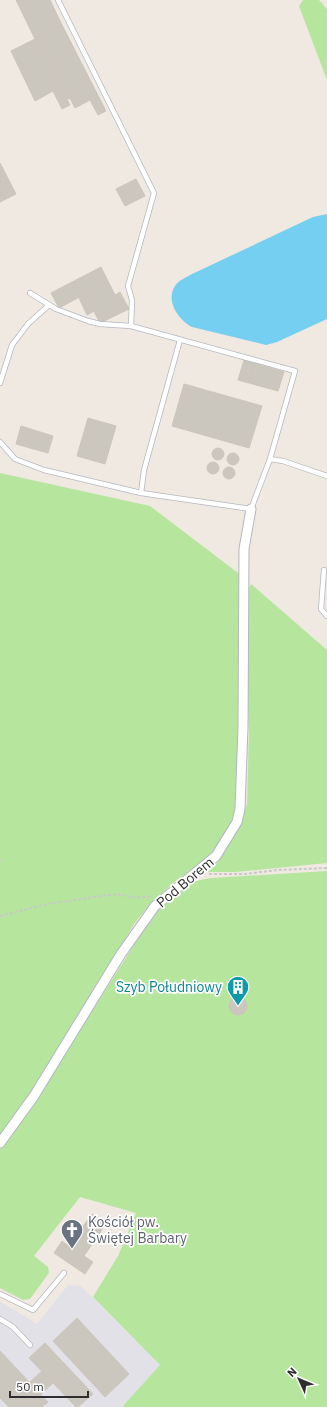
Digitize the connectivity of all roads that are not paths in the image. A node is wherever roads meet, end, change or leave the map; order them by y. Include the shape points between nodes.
1 (58, 0) edge
2 (30, 293) dead end
3 (49, 305) junction
4 (131, 326) junction
5 (180, 340) junction
6 (0, 383) edge
7 (0, 442) edge
8 (270, 459) junction
9 (327, 476) edge
10 (141, 493) junction
11 (251, 509) junction
12 (324, 570) dead end
13 (327, 616) edge
14 (0, 1143) edge
15 (64, 1272) dead end
16 (0, 1294) edge
17 (0, 1319) edge
18 (30, 1345) dead end

1 - 4 lane via 154,193 128,286 132,300
2 - 3 lane
3 - 4 lane via 88,321
3 - 6 lane via 28,324 12,345
4 - 5 lane
5 - 8 lane via 295,371
5 - 10 lane via 144,470
7 - 10 lane via 15,459 44,470
8 - 9 lane
8 - 11 lane
10 - 11 lane
11 - 14 street, Pod Borem via 244,549 243,727 240,809 237,822 216,856 155,906 121,954 34,1096
12 - 13 lane via 321,609
15 - 16 lane via 33,1310
17 - 18 lane via 13,1327

